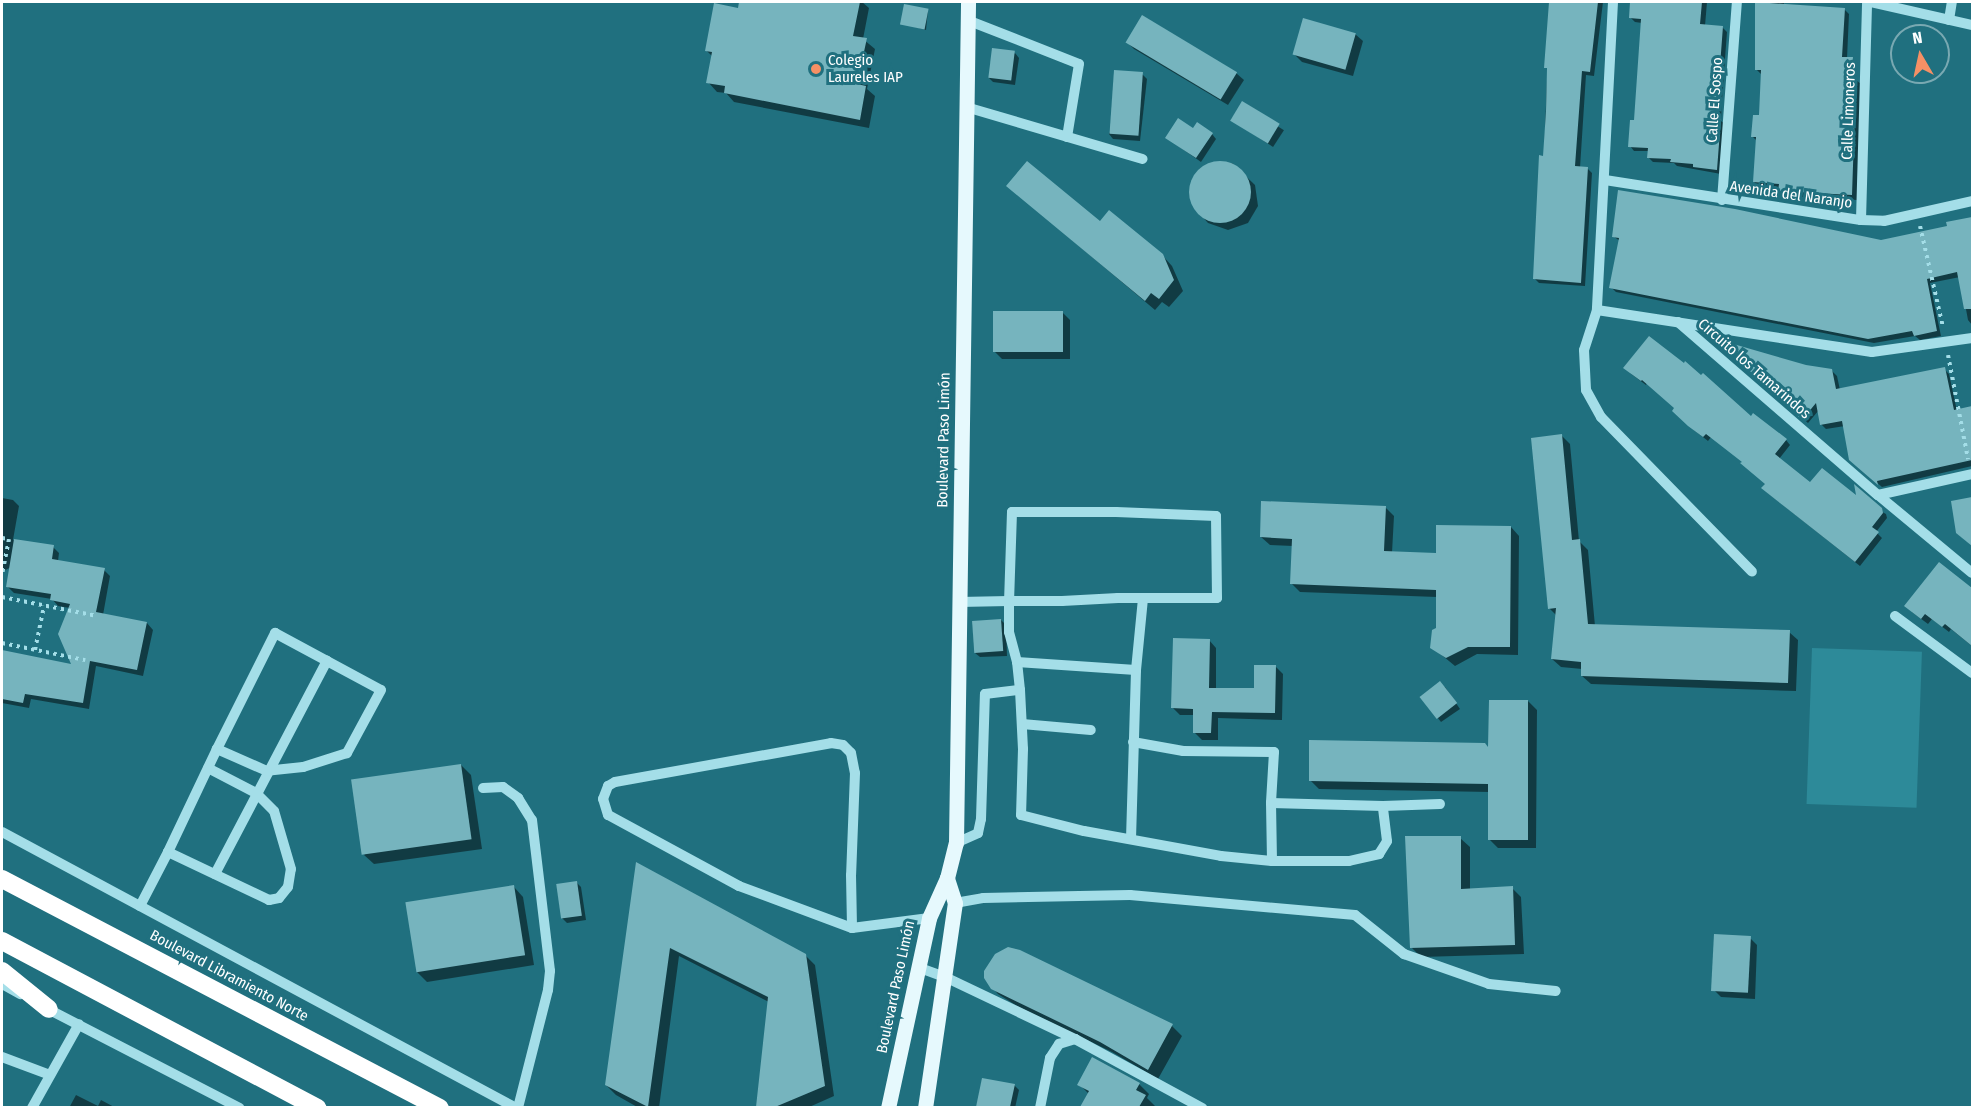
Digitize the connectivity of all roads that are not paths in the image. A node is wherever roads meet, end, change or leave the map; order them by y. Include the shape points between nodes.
1 (968, 2) edge
2 (1613, 2) edge
3 (1737, 2) edge
4 (1869, 2) edge
5 (1952, 2) edge
6 (968, 20) junction
7 (1949, 20) junction
8 (1972, 25) edge
9 (966, 107) junction
10 (1067, 137) junction
11 (1143, 159) dead end
12 (1605, 180) junction
13 (1722, 200) junction
14 (1972, 201) edge
15 (1860, 220) junction
16 (1597, 310) junction
17 (1678, 322) junction
18 (1972, 338) edge
19 (1972, 474) edge
20 (1878, 495) junction
21 (1752, 572) dead end
22 (1972, 573) edge
23 (1143, 598) junction
24 (1009, 601) junction
25 (959, 602) junction
26 (1895, 616) dead end
27 (327, 661) junction
28 (1017, 662) junction
29 (1136, 670) junction
30 (1972, 673) edge
31 (1020, 690) junction
32 (1022, 724) junction
33 (1091, 730) dead end
34 (1133, 742) junction
35 (217, 749) junction
36 (208, 768) junction
37 (267, 771) junction
38 (483, 788) dead end
39 (256, 793) junction
40 (1271, 803) junction
41 (1440, 804) dead end
42 (1383, 806) junction
43 (2, 832) edge
44 (1131, 838) junction
45 (956, 843) junction
46 (168, 852) junction
47 (1272, 861) junction
48 (215, 874) junction
49 (947, 878) junction
50 (2, 879) edge
51 (954, 903) junction
52 (140, 906) junction
53 (929, 918) junction
54 (852, 928) junction
55 (2, 941) edge
56 (920, 968) junction
57 (2, 971) edge
58 (945, 977) junction
59 (2, 984) edge
60 (1556, 991) dead end
61 (49, 1009) junction
62 (79, 1024) junction
63 (1075, 1039) junction
64 (2, 1058) edge
65 (51, 1075) junction
66 (32, 1107) edge
67 (240, 1107) edge
68 (317, 1107) edge
69 (440, 1107) edge
70 (517, 1107) edge
71 (888, 1107) edge
72 (925, 1107) edge
73 (1041, 1107) edge
74 (1202, 1107) edge

1 - 6 main road, Boulevard Paso Limón
2 - 12 street
3 - 13 street, Calle El Sospo
4 - 7 street
4 - 15 street, Calle Limoneros
5 - 7 street
6 - 9 main road, Boulevard Paso Limón
6 - 10 street via 1079,64
7 - 8 street
9 - 10 street
9 - 25 main road, Boulevard Paso Limón
10 - 11 street
12 - 13 street, Avenida del Naranjo
12 - 16 street
13 - 15 street, Avenida del Naranjo
14 - 15 street, Avenida del Naranjo via 1884,220
16 - 17 street, Circuito los Tamarindos
16 - 21 street via 1584,350 1586,390 1601,417
17 - 18 street via 1872,352
17 - 20 street, Circuito los Tamarindos
19 - 20 street
20 - 22 street, Circuito los Tamarindos
23 - 24 street
23 - 24 street via 1217,598 1216,516 1012,512
23 - 29 street
24 - 25 street
24 - 28 street via 1010,632
25 - 45 main road, Boulevard Paso Limón
26 - 30 street
27 - 35 street via 274,633
27 - 37 street
27 - 37 street via 381,690 347,753 303,767
28 - 29 street
28 - 31 street
29 - 34 street
31 - 32 street
31 - 45 street via 985,694 981,819 978,833
32 - 33 street
32 - 44 street via 1021,815
34 - 40 street via 1183,751 1274,752
34 - 44 street
35 - 36 street
35 - 37 street
36 - 39 street
36 - 46 street
37 - 39 street
38 - 70 street via 503,787 519,798 532,820 550,971
39 - 48 street
39 - 48 street via 274,811 282,833 291,869 288,887 279,898 269,900
40 - 42 street
40 - 47 street
41 - 42 street
42 - 47 street via 1387,840 1379,854 1349,861
43 - 52 street
44 - 47 street via 1221,856
45 - 49 main road, Boulevard Paso Limón
46 - 48 street
46 - 52 street
49 - 51 main road
49 - 53 main road, Boulevard Paso Limón
50 - 69 highway, Boulevard Libramiento Norte
51 - 58 main road
51 - 60 street via 983,898 1130,895 1355,915 1404,954 1489,984
52 - 70 street
53 - 54 street
53 - 56 main road, Boulevard Paso Limón
54 - 54 street via 739,886 609,815 603,798 608,786 820,745 843,745 851,753 855,773
55 - 68 highway
56 - 58 street
56 - 71 main road, Boulevard Paso Limón
57 - 61 highway
58 - 63 street
58 - 72 main road
59 - 61 street
61 - 62 street
62 - 65 street
62 - 67 street
63 - 73 street via 1059,1044 1050,1058
63 - 74 street
64 - 65 street
65 - 66 street

